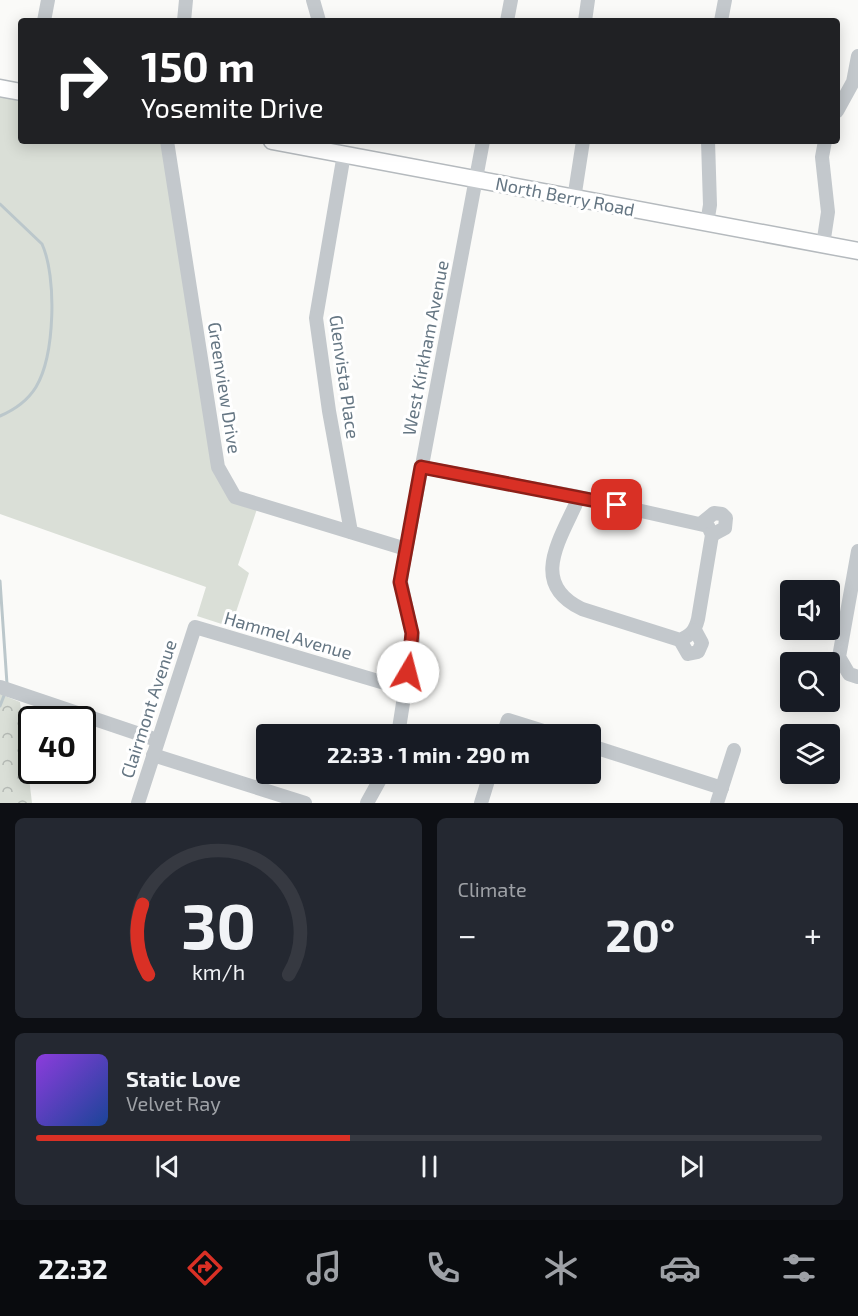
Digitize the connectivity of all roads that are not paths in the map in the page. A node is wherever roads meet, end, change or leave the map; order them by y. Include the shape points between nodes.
1 (48, 0) edge
2 (186, 0) edge
3 (314, 0) edge
4 (511, 0) edge
5 (588, 0) edge
6 (725, 0) edge
7 (45, 18) edge
8 (184, 18) edge
9 (318, 18) edge
10 (508, 18) edge
11 (585, 18) edge
12 (722, 18) edge
13 (858, 56) edge
14 (0, 88) edge
15 (18, 91) edge
16 (840, 106) edge
17 (167, 144) edge
18 (289, 144) edge
19 (482, 144) edge
20 (583, 144) edge
21 (708, 144) edge
22 (824, 144) edge
23 (344, 154) junction
24 (476, 180) junction
25 (574, 199) junction
26 (707, 223) junction
27 (823, 245) junction
28 (858, 251) edge
29 (421, 467) junction
30 (579, 497) junction
31 (351, 532) junction
32 (406, 549) junction
33 (858, 551) edge
34 (195, 627) joint
35 (858, 677) edge
36 (4, 689) edge
37 (405, 689) junction
38 (400, 724) edge
39 (507, 724) edge
40 (521, 724) edge
41 (158, 740) junction
42 (601, 749) edge
43 (734, 750) dead end
44 (153, 755) junction
45 (377, 784) edge
46 (487, 784) edge
47 (722, 788) junction
48 (138, 803) edge
49 (305, 803) edge
50 (367, 803) edge
51 (481, 803) edge
52 (717, 803) edge

1 - 7 street
2 - 8 street
3 - 9 street
4 - 10 street
5 - 11 street
6 - 12 street
13 - 16 street via 853,82
14 - 15 main road
17 - 31 street, Greenview Drive via 218,467 235,497
18 - 23 main road, North Berry Road
19 - 24 street, West Kirkham Avenue
20 - 25 street
21 - 26 street
22 - 27 street via 822,157 828,212
23 - 24 main road, North Berry Road
23 - 31 street, Glenvista Place via 316,318
24 - 25 main road, North Berry Road
24 - 29 street, West Kirkham Avenue
25 - 26 main road, North Berry Road
26 - 27 main road, North Berry Road
27 - 28 main road, North Berry Road
29 - 30 street
29 - 32 street, West Kirkham Avenue
30 - 30 street via 708,528 695,630 680,640 582,609 560,593 553,582 552,558
31 - 32 street, Greenview Drive
32 - 37 street, West Kirkham Avenue via 400,582 413,639
33 - 35 street via 839,657 849,674
34 - 37 street, Hammel Avenue
34 - 41 street, Clairmont Avenue
36 - 41 street
37 - 38 street, West Kirkham Avenue
39 - 40 street via 508,720
41 - 44 street, Clairmont Avenue
42 - 47 street
43 - 47 street
44 - 48 street, Clairmont Avenue
44 - 49 street
45 - 50 street
46 - 51 street
47 - 52 street

